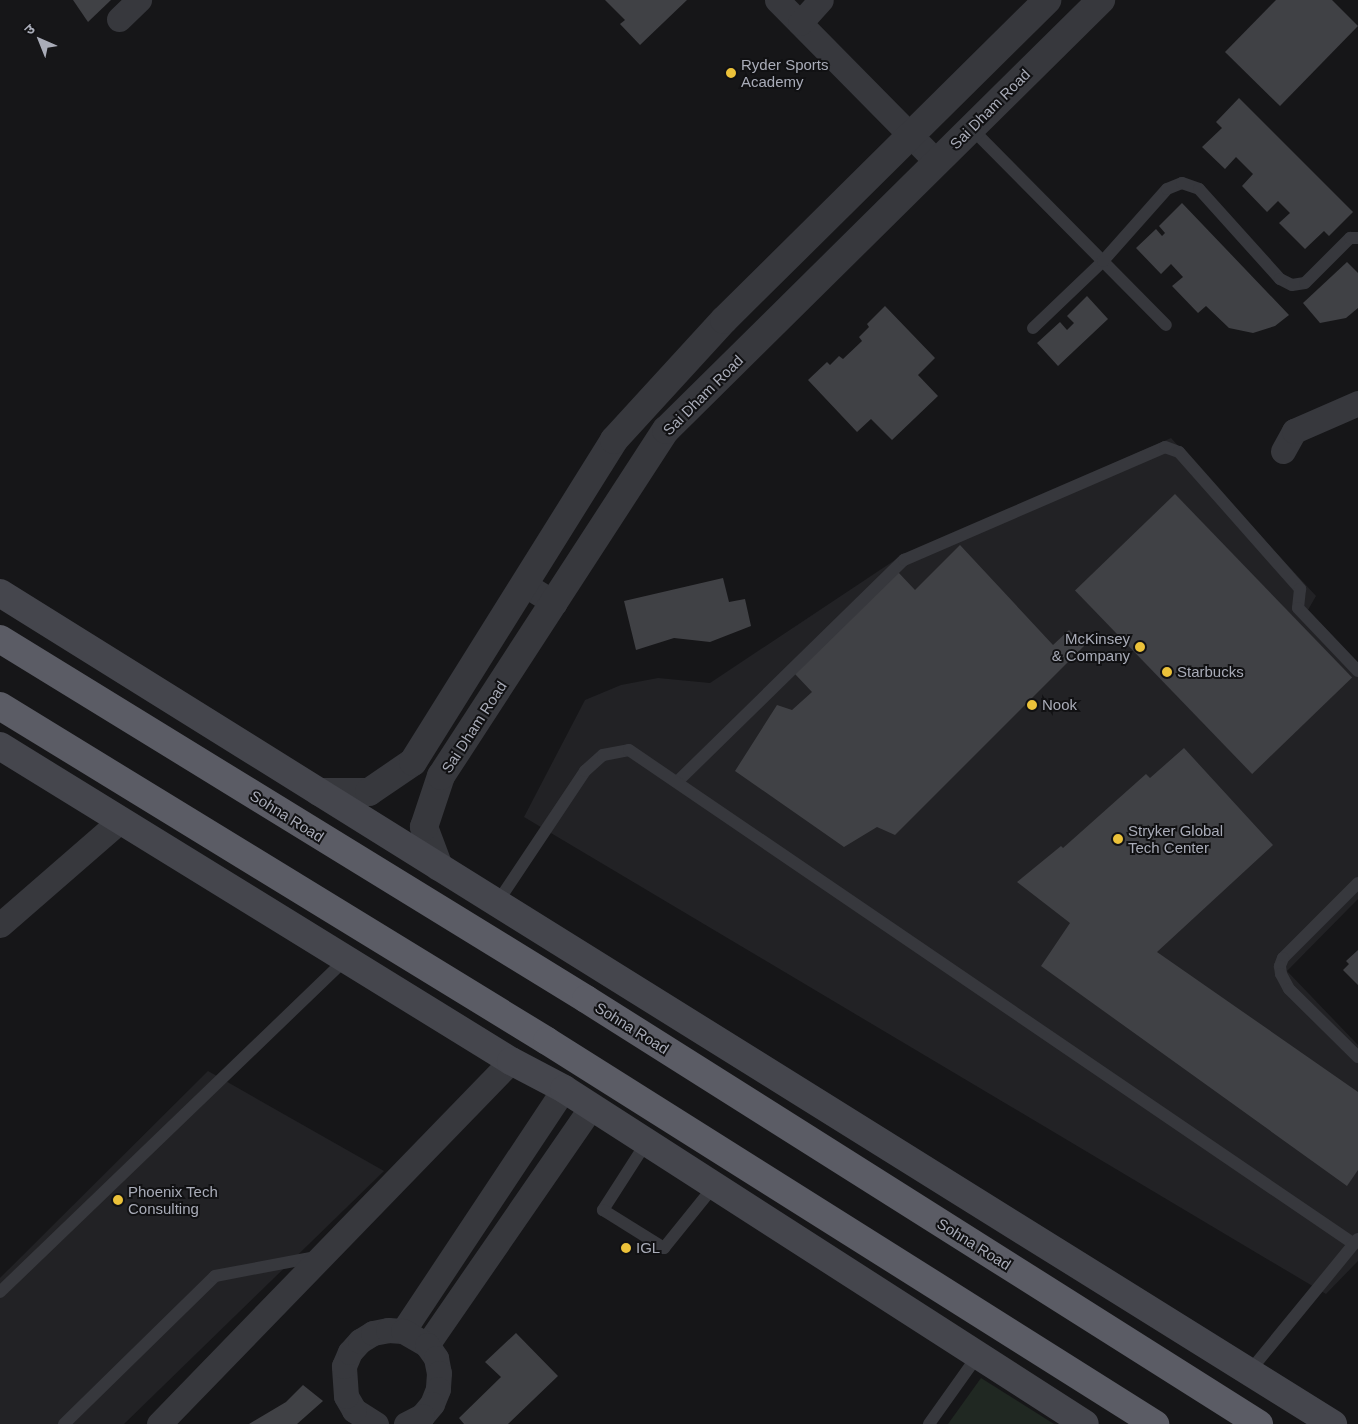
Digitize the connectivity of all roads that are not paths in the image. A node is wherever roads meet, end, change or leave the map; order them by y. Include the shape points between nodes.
1 (139, 0) edge
2 (777, 0) edge
3 (821, 0) edge
4 (1047, 0) edge
5 (1101, 0) edge
6 (119, 19) dead end
7 (800, 23) junction
8 (971, 128) junction
9 (911, 135) junction
10 (937, 162) junction
11 (1358, 238) edge
12 (1103, 261) junction
13 (1166, 326) dead end
14 (1033, 328) dead end
15 (1358, 403) edge
16 (1283, 451) dead end
17 (524, 584) junction
18 (0, 593) edge
19 (555, 603) junction
20 (0, 639) edge
21 (1358, 671) edge
22 (0, 706) edge
23 (0, 746) edge
24 (677, 782) junction
25 (319, 792) junction
26 (121, 820) junction
27 (439, 867) junction
28 (1358, 883) edge
29 (497, 903) junction
30 (0, 925) edge
31 (346, 959) junction
32 (1358, 1057) edge
33 (511, 1061) junction
34 (564, 1089) junction
35 (592, 1107) junction
36 (646, 1143) junction
37 (714, 1186) junction
38 (1356, 1241) edge
39 (321, 1256) junction
40 (0, 1292) edge
41 (403, 1331) junction
42 (427, 1345) junction
43 (978, 1355) junction
44 (1249, 1372) junction
45 (368, 1423) edge
46 (64, 1424) edge
47 (159, 1424) edge
48 (407, 1424) edge
49 (929, 1424) edge
50 (1085, 1424) edge
51 (1155, 1424) edge
52 (1259, 1424) edge
53 (1333, 1424) edge

1 - 6 street
2 - 7 street
3 - 7 street
4 - 9 street
5 - 8 street, Sai Dham Road
7 - 9 street
8 - 10 street, Sai Dham Road
8 - 12 lane
9 - 10 street
9 - 17 street via 724,320 614,440
10 - 19 street, Sai Dham Road via 666,430
11 - 12 lane via 1350,238 1305,283 1292,284 1280,279 1199,189 1182,183 1167,190
12 - 13 lane
12 - 14 lane
15 - 16 street via 1294,431
17 - 19 street
17 - 25 street via 413,762 369,792
18 - 25 main road
19 - 27 street, Sai Dham Road via 441,776 424,827
20 - 52 highway, Sohna Road via 586,999
21 - 24 lane via 1298,608 1300,589 1179,452 1165,447 904,560
22 - 51 highway via 556,1046
23 - 26 main road
24 - 29 lane via 629,750 604,755 585,771
24 - 38 lane
25 - 27 main road
26 - 30 street
26 - 31 main road
27 - 29 main road
28 - 32 lane via 1282,958 1280,966 1290,989
29 - 44 main road
31 - 33 main road
31 - 40 lane
33 - 34 main road
33 - 39 street
34 - 35 main road
34 - 41 street
35 - 36 main road
35 - 42 street
36 - 37 main road
36 - 37 lane via 602,1210 664,1248
37 - 43 main road
38 - 44 lane
39 - 46 lane via 215,1276
39 - 47 street
41 - 42 street
41 - 45 street via 373,1333 350,1352 343,1374 346,1396
42 - 48 street via 436,1358 438,1389 422,1416
43 - 49 lane
43 - 50 main road
44 - 53 main road

